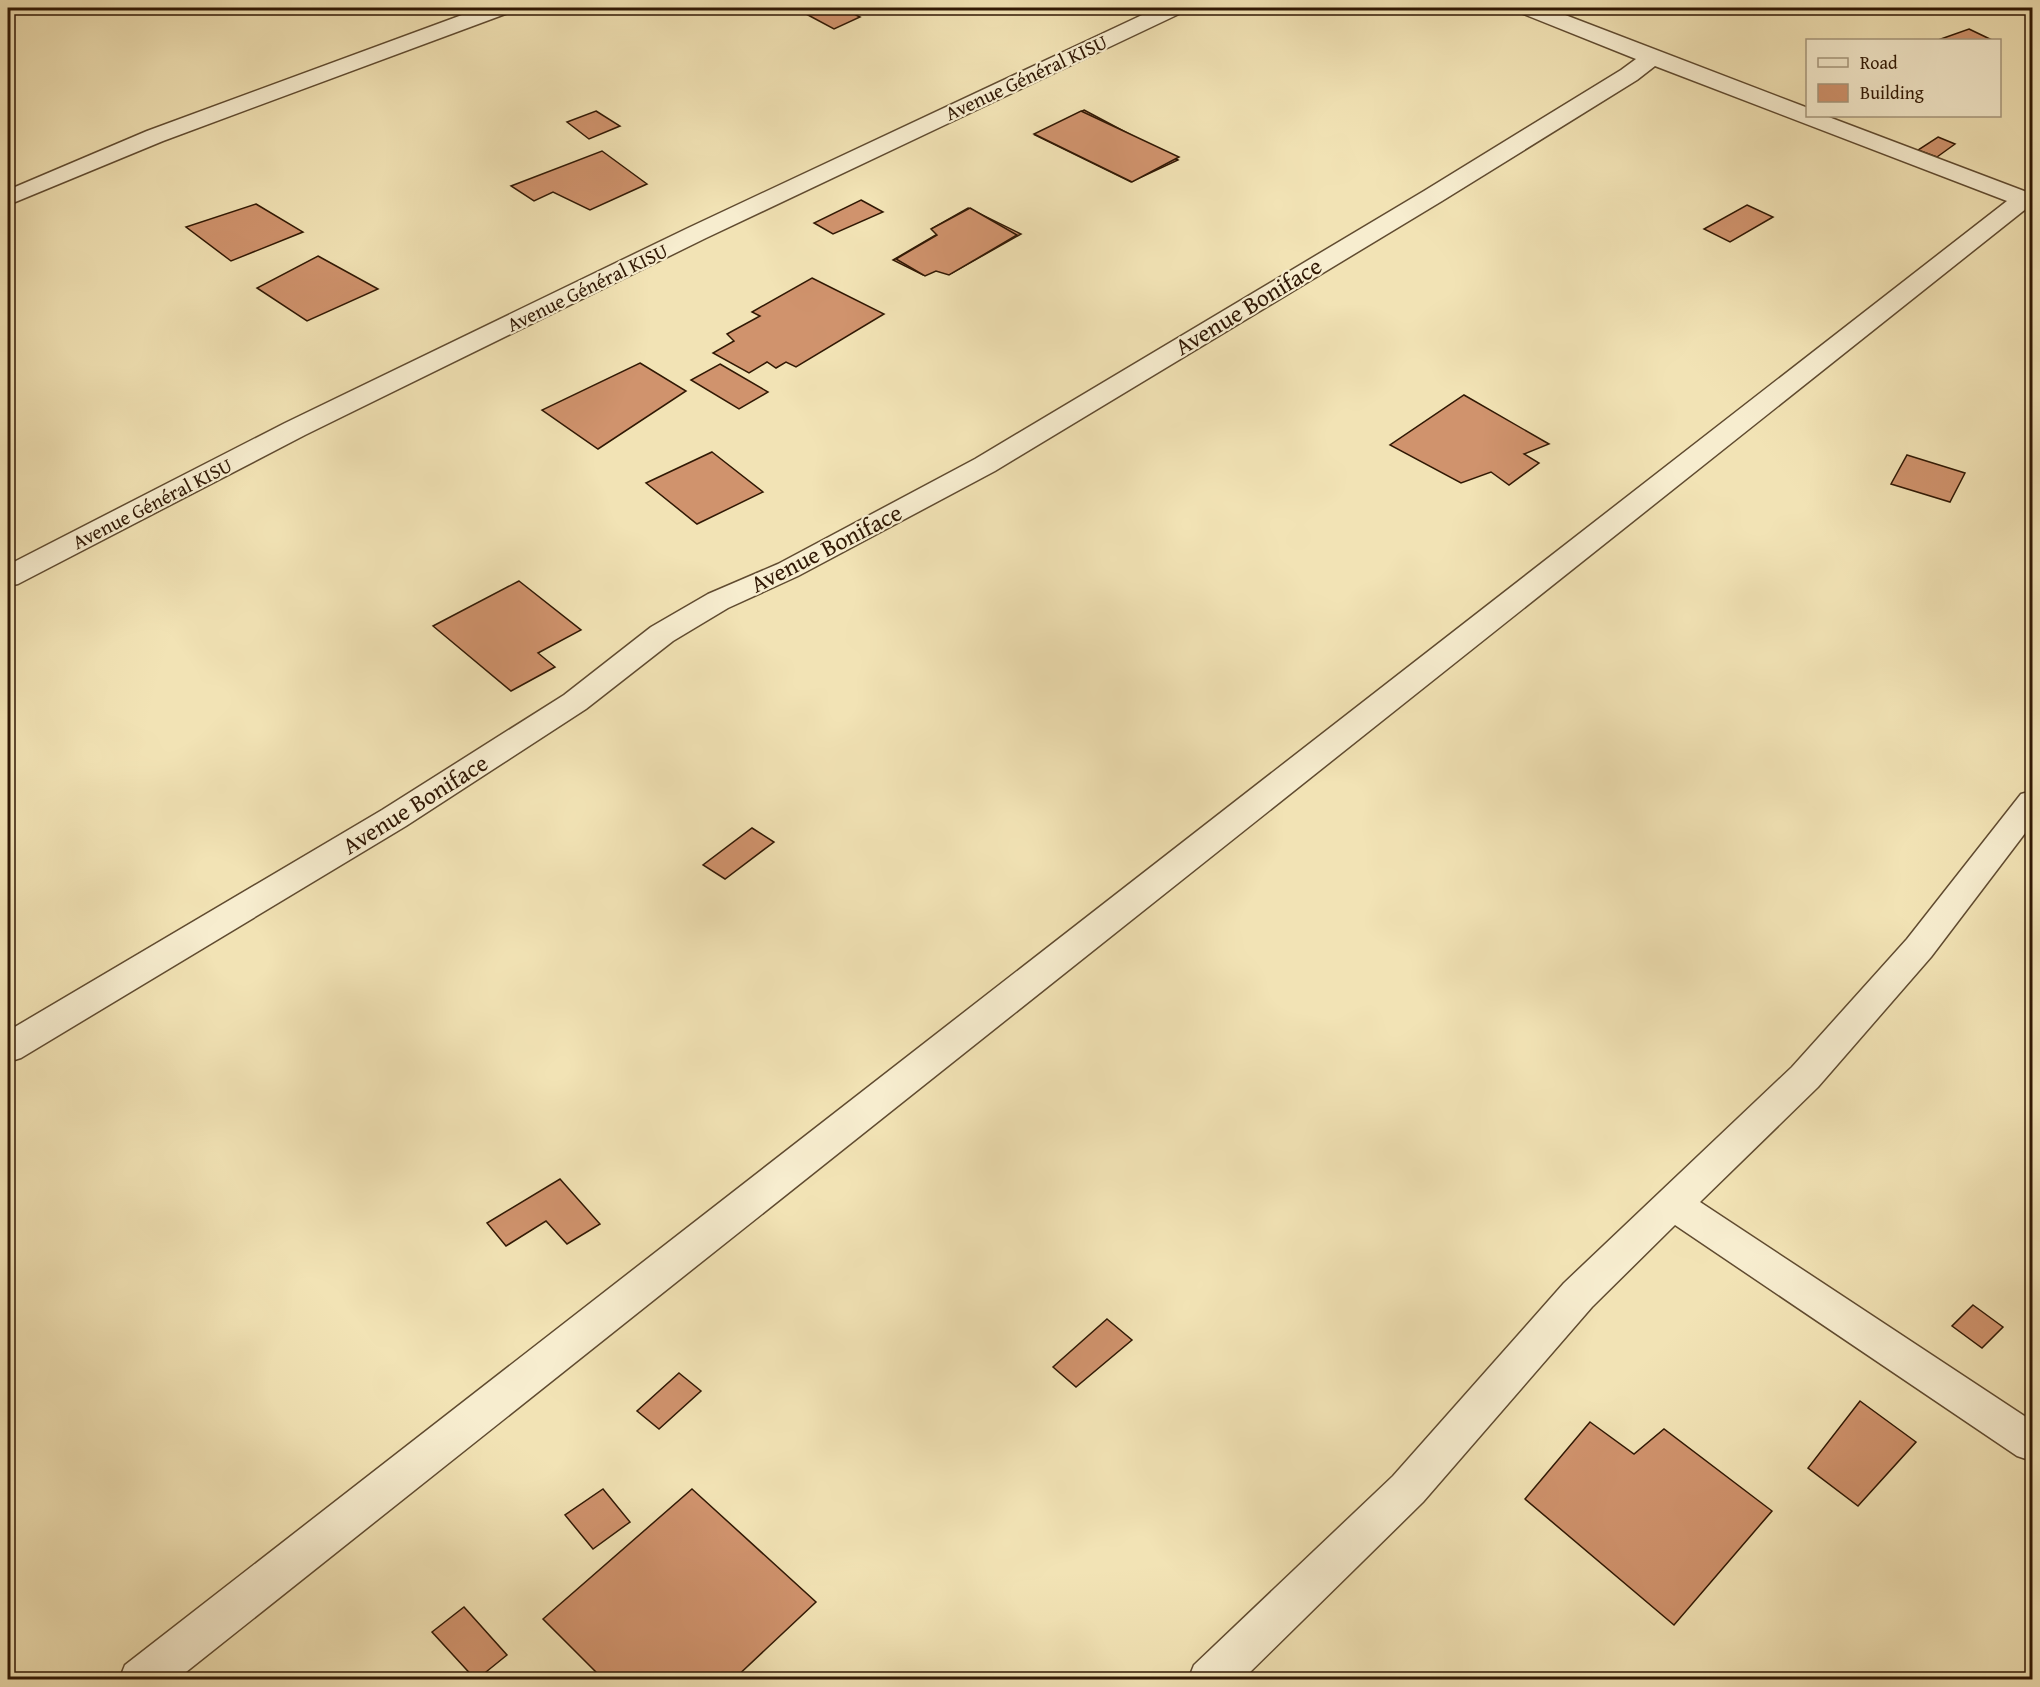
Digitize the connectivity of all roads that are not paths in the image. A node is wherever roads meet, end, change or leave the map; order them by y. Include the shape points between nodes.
1 (500, 8) edge
2 (1173, 8) edge
3 (1529, 8) edge
4 (1652, 57) junction
5 (1806, 116) edge
6 (1810, 117) edge
7 (8, 198) edge
8 (2028, 200) edge
9 (8, 577) edge
10 (2032, 802) edge
11 (8, 1048) edge
12 (1673, 1204) junction
13 (2032, 1443) edge
14 (141, 1680) edge
15 (1210, 1680) edge

1 - 7 street via 154,136
2 - 9 street, Avenue Général KISU via 740,212 305,424
3 - 4 street
4 - 5 street
4 - 11 street, Avenue Boniface via 1433,196 986,465 662,633 575,702 394,818
6 - 8 street
8 - 14 street
10 - 12 street via 1919,948 1805,1077
12 - 13 street
12 - 15 street via 1578,1295 1408,1489

